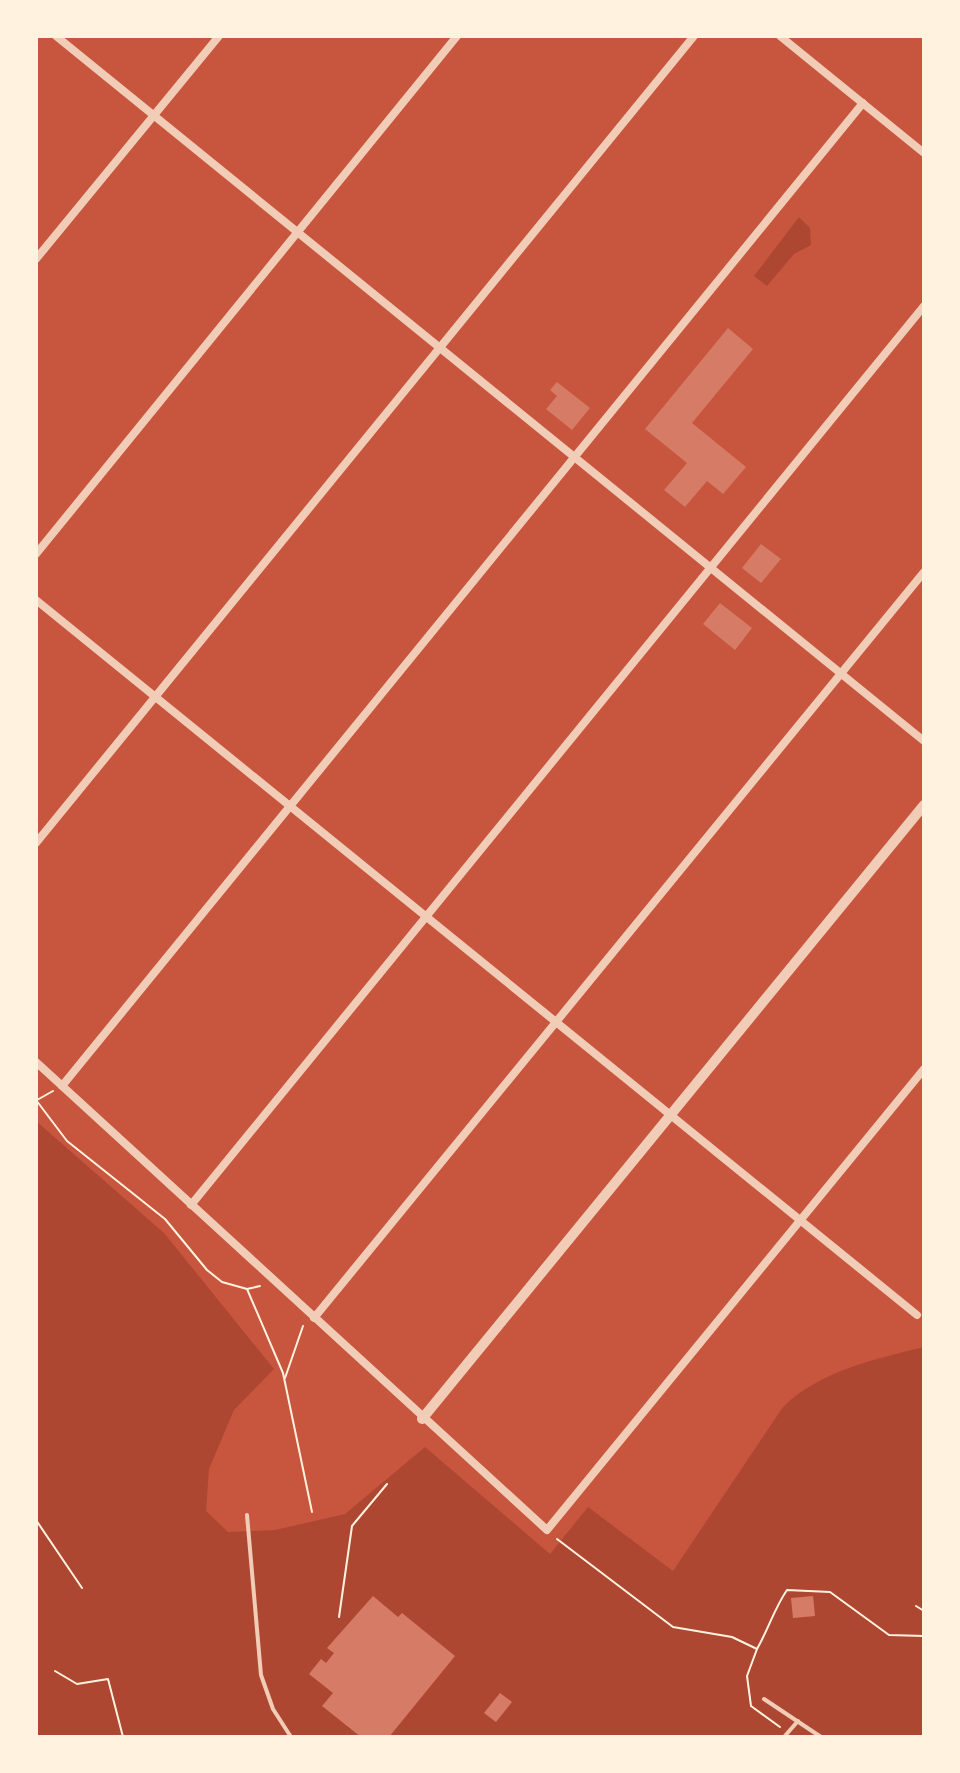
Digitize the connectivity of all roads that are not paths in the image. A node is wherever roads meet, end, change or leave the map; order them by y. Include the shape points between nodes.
1 (56, 36) edge
2 (219, 36) edge
3 (457, 36) edge
4 (694, 36) edge
5 (780, 36) edge
6 (863, 103) junction
7 (155, 115) junction
8 (924, 153) edge
9 (298, 232) junction
10 (36, 259) edge
11 (924, 306) edge
12 (440, 347) junction
13 (575, 457) junction
14 (36, 554) edge
15 (710, 568) junction
16 (924, 572) edge
17 (36, 600) edge
18 (842, 672) junction
19 (156, 696) junction
20 (924, 741) edge
21 (289, 805) junction
22 (924, 805) edge
23 (36, 843) edge
24 (425, 916) junction
25 (556, 1023) junction
26 (36, 1062) edge
27 (924, 1069) edge
28 (62, 1086) junction
29 (670, 1117) junction
30 (191, 1205) junction
31 (800, 1222) junction
32 (917, 1315) dead end
33 (314, 1318) junction
34 (422, 1419) junction
35 (247, 1515) dead end
36 (764, 1699) dead end
37 (798, 1721) junction
38 (786, 1735) edge
39 (291, 1737) edge
40 (821, 1737) edge

1 - 7 street
2 - 7 street
3 - 9 street
4 - 12 street
5 - 6 street
6 - 8 street
6 - 13 street
7 - 9 street
7 - 10 street
9 - 12 street
9 - 14 street
11 - 15 street
12 - 13 street
12 - 19 street
13 - 15 street
13 - 21 street
15 - 18 street
15 - 24 street
16 - 18 street
17 - 19 street
18 - 20 street
18 - 25 street
19 - 21 street
19 - 23 street
21 - 24 street
21 - 28 street
22 - 29 street
24 - 25 street
24 - 30 street
25 - 29 street
25 - 33 street
26 - 28 street
27 - 31 street
28 - 30 street
29 - 31 street
29 - 34 street
30 - 33 street
31 - 32 street
31 - 34 street via 547,1530
33 - 34 street
35 - 39 lane via 261,1675 273,1709
36 - 37 lane
37 - 38 lane
37 - 40 lane

